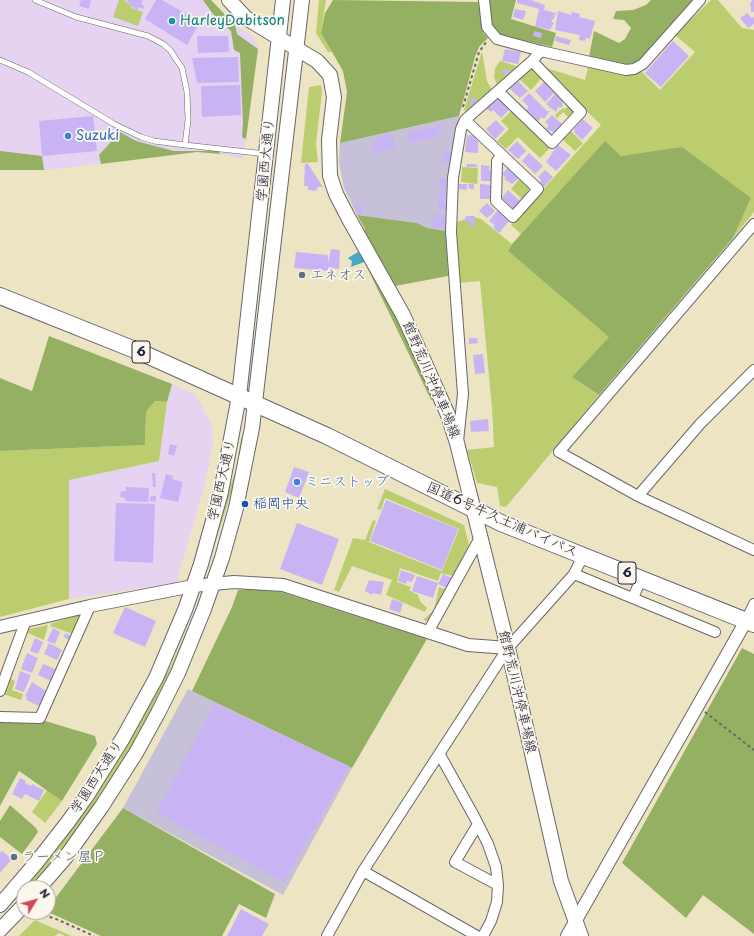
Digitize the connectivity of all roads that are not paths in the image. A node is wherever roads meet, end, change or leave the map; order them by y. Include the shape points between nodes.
1 (35, 0) edge
2 (229, 0) edge
3 (283, 0) edge
4 (302, 0) edge
5 (484, 0) edge
6 (700, 0) edge
7 (280, 38) junction
8 (296, 47) junction
9 (541, 50) junction
10 (0, 60) edge
11 (532, 61) junction
12 (498, 91) junction
13 (465, 120) junction
14 (185, 145) junction
15 (266, 154) junction
16 (502, 155) junction
17 (754, 224) edge
18 (750, 237) edge
19 (0, 296) edge
20 (754, 370) edge
21 (239, 396) junction
22 (255, 404) junction
23 (457, 443) junction
24 (638, 496) junction
25 (474, 510) junction
26 (480, 536) junction
27 (754, 550) edge
28 (583, 556) junction
29 (574, 574) junction
30 (641, 579) junction
31 (214, 584) junction
32 (193, 586) junction
33 (632, 598) junction
34 (754, 604) edge
35 (90, 606) junction
36 (26, 620) junction
37 (750, 622) edge
38 (0, 627) edge
39 (428, 632) junction
40 (715, 632) dead end
41 (508, 648) junction
42 (0, 691) edge
43 (0, 717) edge
44 (440, 755) junction
45 (478, 824) junction
46 (363, 871) junction
47 (45, 880) edge
48 (498, 886) junction
49 (0, 904) edge
50 (16, 908) edge
51 (16, 917) edge
52 (575, 922) junction
53 (0, 930) edge
54 (327, 936) edge
55 (477, 936) edge
56 (483, 936) edge
57 (567, 936) edge
58 (581, 936) edge

1 - 14 lane via 76,17 148,36 170,50 182,68 187,92 188,120
2 - 7 main road, 館野荒川沖停車場線 via 246,18
3 - 7 main road, 学園西大通り
4 - 8 main road, 学園西大通り
5 - 9 street via 487,27 493,36 502,41
6 - 9 street via 643,64 634,68 612,68
7 - 8 main road, 館野荒川沖停車場線
7 - 15 main road, 学園西大通り
8 - 22 main road, 学園西大通り
8 - 23 main road, 館野荒川沖停車場線 via 317,60 330,75 334,97 328,158 336,194 406,322 434,380
9 - 11 street
10 - 14 lane via 55,87 128,131 154,141
11 - 12 street
11 - 12 street via 581,112 552,143
12 - 13 street
13 - 16 street
13 - 23 street via 461,129 453,178 451,232 463,394
14 - 15 lane
15 - 21 main road, 学園西大通り
16 - 16 street via 538,189 513,217 496,201 497,161
17 - 18 street
18 - 24 street via 559,452
19 - 21 highway, 6 via 140,352
20 - 24 street via 700,424
21 - 22 highway, 6
21 - 32 main road, 学園西大通り via 221,492
22 - 25 highway, 国道6号牛久土浦バイパス / 6 via 366,455
22 - 31 main road, 学園西大通り via 236,508
23 - 25 main road, 館野荒川沖停車場線
24 - 27 street
25 - 26 main road, 館野荒川沖停車場線
25 - 28 highway, 国道6号牛久土浦バイパス / 6
26 - 39 street
26 - 41 main road, 館野荒川沖停車場線
28 - 29 street
28 - 30 highway, 国道6号牛久土浦バイパス / 6
29 - 33 street
29 - 41 street
30 - 33 street
30 - 37 highway, 国道6号牛久土浦バイパス / 6
31 - 32 street
31 - 39 street via 234,582 283,585
31 - 47 main road, 学園西大通り via 178,673 136,753 84,832
32 - 35 street
32 - 49 main road, 学園西大通り via 156,678 123,738 68,822
33 - 40 street
34 - 37 street
35 - 36 street
35 - 43 street via 40,718
36 - 38 street
36 - 42 street
37 - 52 street via 698,707
39 - 41 street via 468,645
41 - 44 street
41 - 52 main road, 館野荒川沖停車場線 via 561,881
44 - 45 street
44 - 46 street
45 - 48 street via 492,856
45 - 48 street via 455,862
46 - 54 street
46 - 55 street
48 - 56 street via 494,911
49 - 50 street
51 - 53 main road
52 - 57 street
52 - 58 main road, 館野荒川沖停車場線

